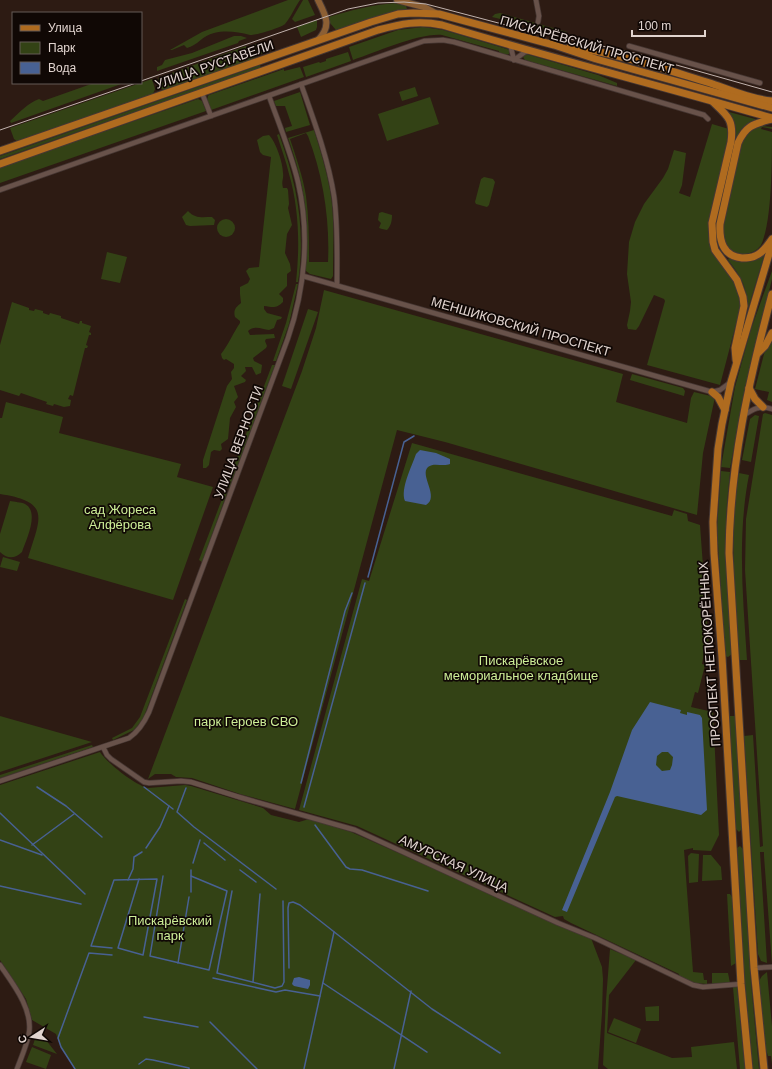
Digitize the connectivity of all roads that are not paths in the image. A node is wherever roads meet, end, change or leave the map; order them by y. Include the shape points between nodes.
1 (318, 0) edge
2 (397, 0) edge
3 (536, 0) edge
4 (439, 14) junction
5 (427, 22) joint
6 (538, 22) dead end
7 (317, 41) junction
8 (509, 45) junction
9 (554, 45) junction
10 (629, 46) dead end
11 (530, 51) junction
12 (514, 60) junction
13 (760, 83) dead end
14 (301, 84) junction
15 (202, 93) junction
16 (269, 96) junction
17 (711, 100) junction
18 (772, 101) edge
19 (772, 108) edge
20 (211, 116) junction
21 (708, 119) dead end
22 (772, 119) edge
23 (0, 151) edge
24 (0, 164) edge
25 (0, 190) edge
26 (772, 239) edge
27 (772, 244) edge
28 (303, 276) junction
29 (336, 285) junction
30 (772, 294) edge
31 (772, 333) edge
32 (758, 353) junction
33 (736, 364) junction
34 (730, 382) junction
35 (749, 388) junction
36 (712, 392) junction
37 (764, 407) junction
38 (772, 409) edge
39 (725, 410) junction
40 (743, 416) junction
41 (103, 747) junction
42 (0, 781) edge
43 (747, 838) junction
44 (732, 840) junction
45 (0, 966) edge
46 (772, 967) edge
47 (754, 968) junction
48 (741, 984) junction
49 (17, 1069) edge
50 (749, 1069) edge
51 (764, 1069) edge

1 - 7 main road via 326,16 327,27 324,35
2 - 4 main road, ПИСКАРЁВСКИЙ ПРОСПЕКТ
3 - 6 street
4 - 7 main road, УЛИЦА РУСТАВЕЛИ via 398,14
4 - 9 main road, ПИСКАРЁВСКИЙ ПРОСПЕКТ
5 - 8 main road, ПИСКАРЁВСКИЙ ПРОСПЕКТ via 442,24
5 - 15 main road, УЛИЦА РУСТАВЕЛИ via 400,24 378,30
7 - 23 main road, УЛИЦА РУСТАВЕЛИ
8 - 11 main road, ПИСКАРЁВСКИЙ ПРОСПЕКТ
8 - 12 street
9 - 18 main road via 602,52
9 - 19 main road, ПИСКАРЁВСКИЙ ПРОСПЕКТ
10 - 13 street
11 - 12 street
11 - 17 main road, ПИСКАРЁВСКИЙ ПРОСПЕКТ
12 - 14 street via 454,42 424,41
12 - 21 street via 704,115
14 - 16 street
14 - 29 street via 328,166 334,195 337,228
15 - 20 street
15 - 24 main road, УЛИЦА РУСТАВЕЛИ
16 - 20 street
16 - 28 street, УЛИЦА ВЕРНОСТИ via 291,158 300,195 304,239
17 - 22 main road, ПИСКАРЁВСКИЙ ПРОСПЕКТ
17 - 33 main road via 732,124 731,142 712,232 715,250 737,280 743,297 743,311 735,348
20 - 25 street
22 - 26 main road via 742,133 719,233 727,252 740,258 754,257 764,250
27 - 33 main road, ПРОСПЕКТ НЕПОКОРЁННЫХ
28 - 29 street, МЕНШИКОВСКИЙ ПРОСПЕКТ
28 - 41 street, УЛИЦА ВЕРНОСТИ via 288,338 149,712 136,733
29 - 36 street, МЕНШИКОВСКИЙ ПРОСПЕКТ
30 - 32 main road, ПРОСПЕКТ НЕПОКОРЁННЫХ
31 - 32 main road
32 - 35 main road, ПРОСПЕКТ НЕПОКОРЁННЫХ
33 - 34 main road, ПРОСПЕКТ НЕПОКОРЁННЫХ
34 - 36 street via 720,390
34 - 39 main road, ПРОСПЕКТ НЕПОКОРЁННЫХ
35 - 37 main road via 755,399
35 - 40 main road, ПРОСПЕКТ НЕПОКОРЁННЫХ
36 - 39 main road
37 - 38 street
37 - 40 street via 754,409
39 - 44 main road, ПРОСПЕКТ НЕПОКОРЁННЫХ via 717,462 713,522
40 - 43 main road, ПРОСПЕКТ НЕПОКОРЁННЫХ via 731,497 729,553
41 - 42 street, УЛИЦА ВЕРНОСТИ
41 - 48 street, АМУРСКАЯ УЛИЦА via 111,759 149,783 192,782 355,830 693,985 703,987
43 - 44 main road
43 - 47 main road, ПРОСПЕКТ НЕПОКОРЁННЫХ
44 - 48 main road, ПРОСПЕКТ НЕПОКОРЁННЫХ
45 - 49 street via 18,992 30,1025
46 - 47 street
47 - 51 main road, ПРОСПЕКТ НЕПОКОРЁННЫХ
48 - 50 main road, ПРОСПЕКТ НЕПОКОРЁННЫХ

